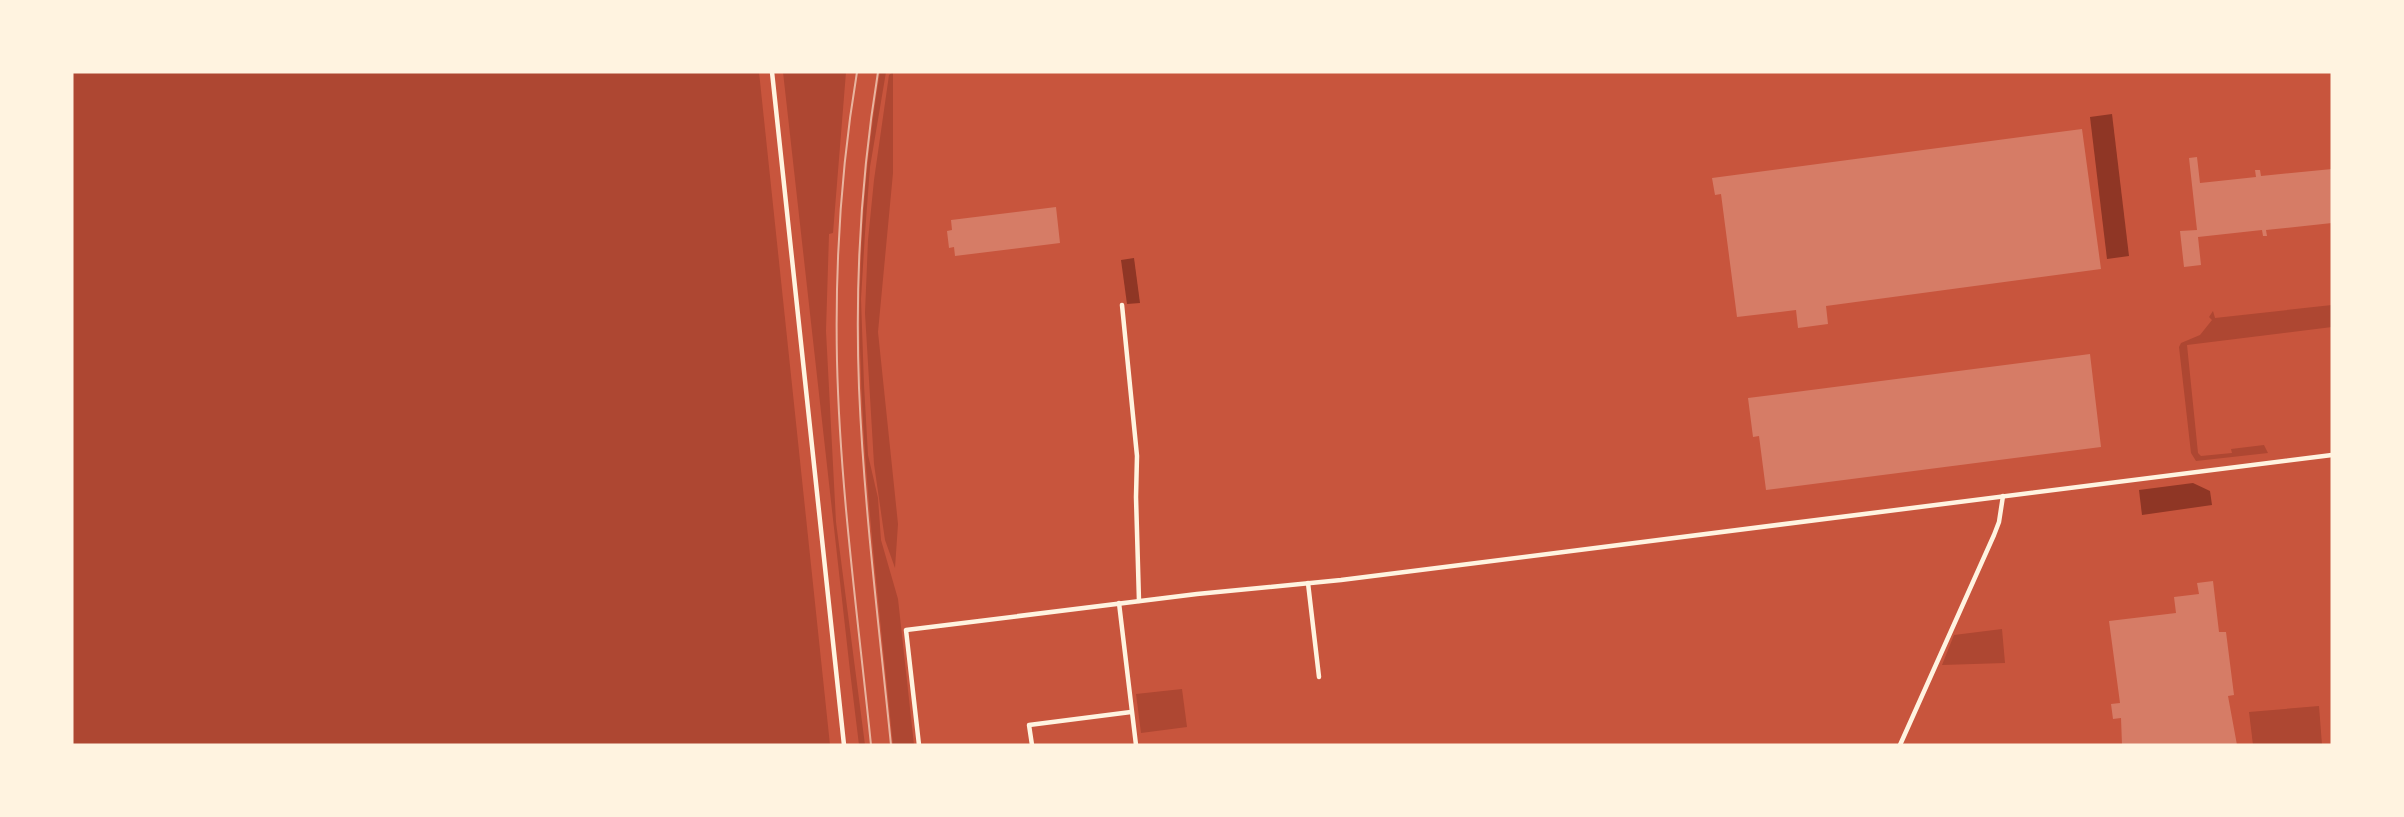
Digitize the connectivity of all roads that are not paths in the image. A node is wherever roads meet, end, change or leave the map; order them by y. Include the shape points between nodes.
1 (772, 72) edge
2 (1122, 305) dead end
3 (2332, 455) edge
4 (2002, 496) junction
5 (1308, 583) junction
6 (1139, 601) junction
7 (1119, 603) junction
8 (1319, 677) dead end
9 (1131, 712) junction
10 (844, 745) edge
11 (919, 745) edge
12 (1032, 745) edge
13 (1136, 745) edge
14 (1900, 745) edge

1 - 10 street
2 - 6 street via 1137,456
3 - 4 street
4 - 5 street
4 - 14 street via 1994,535
5 - 6 street
5 - 8 street
6 - 7 street
7 - 9 street
7 - 11 street via 906,630
9 - 12 street via 1029,725
9 - 13 street

